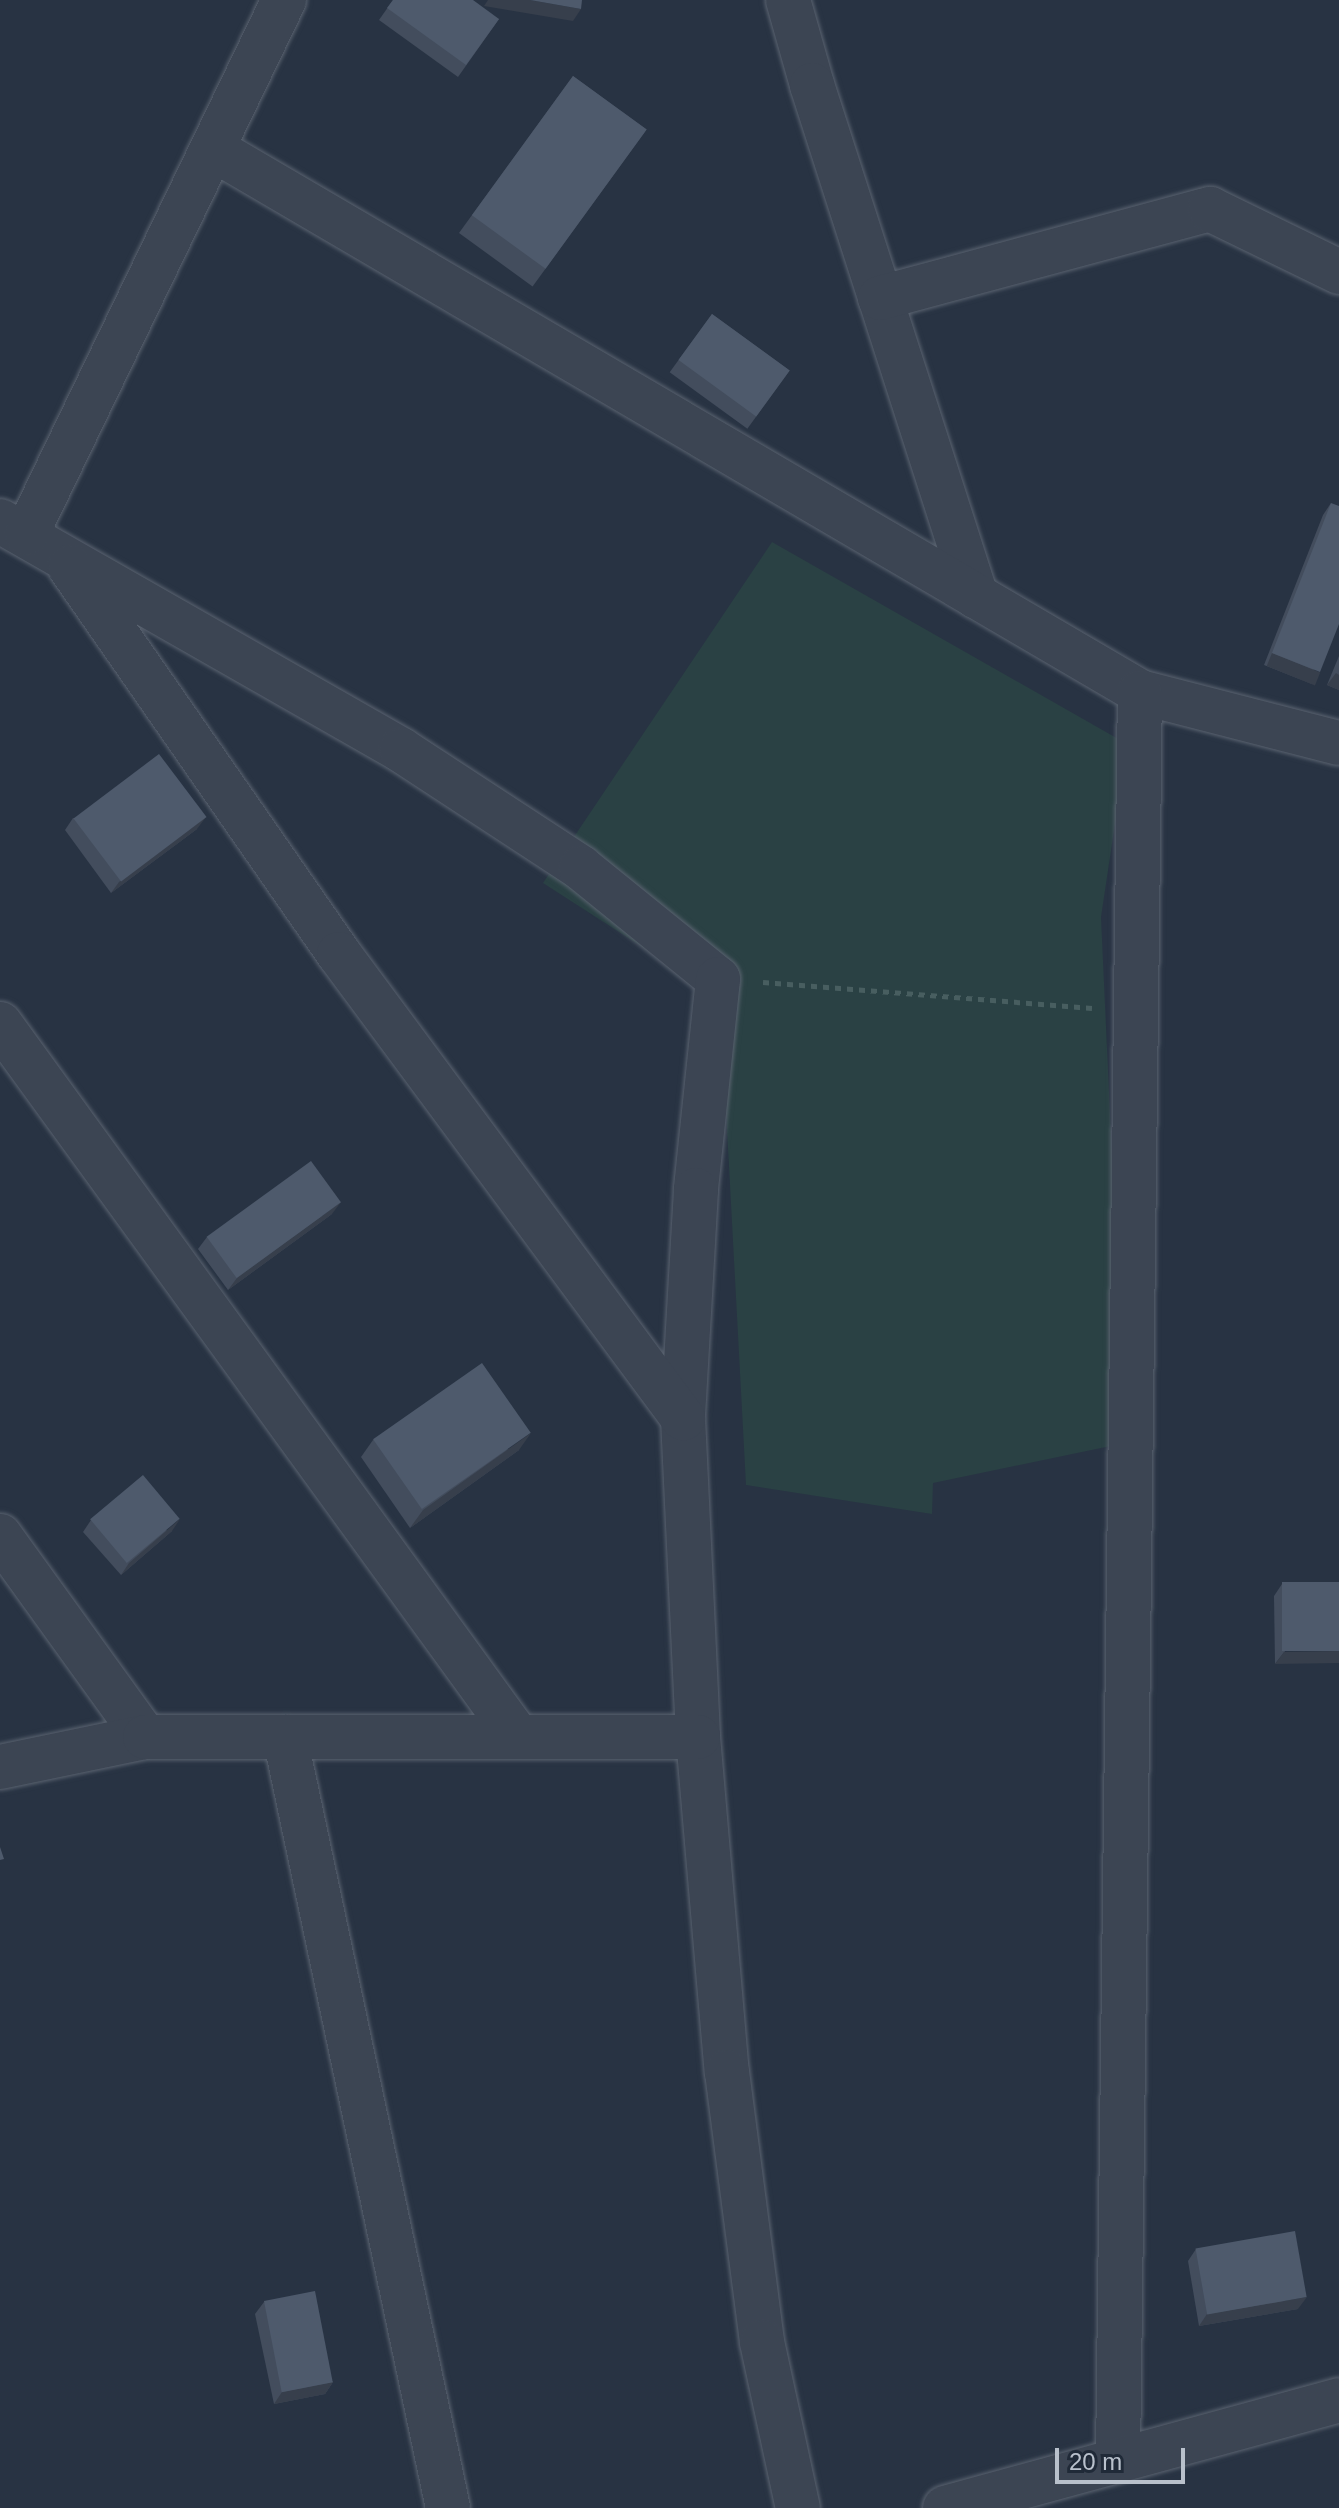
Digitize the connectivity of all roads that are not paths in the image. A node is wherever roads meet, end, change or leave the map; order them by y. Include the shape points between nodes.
1 (284, 0) edge
2 (788, 0) edge
3 (213, 149) junction
4 (1339, 272) edge
5 (880, 298) junction
6 (30, 537) edge
7 (976, 596) junction
8 (1140, 692) junction
9 (1339, 743) edge
10 (0, 1024) edge
11 (683, 1418) junction
12 (0, 1536) edge
13 (145, 1737) junction
14 (285, 1737) junction
15 (518, 1737) junction
16 (698, 1737) junction
17 (0, 1767) edge
18 (1339, 2400) edge
19 (1118, 2460) junction
20 (998, 2501) edge
21 (448, 2508) edge
22 (798, 2508) edge
23 (945, 2508) edge

1 - 3 street
2 - 5 street
3 - 6 street
3 - 7 street
4 - 5 street via 1210,209
5 - 7 street
6 - 11 street
6 - 11 street via 401,750 581,868 718,979 696,1190
7 - 8 street
8 - 9 street
8 - 19 street
10 - 15 street
11 - 16 street
12 - 13 street
13 - 14 street
13 - 17 street
14 - 15 street
14 - 21 street
15 - 16 street
16 - 22 street via 733,2117 762,2342
18 - 19 street
19 - 20 street
20 - 23 street

